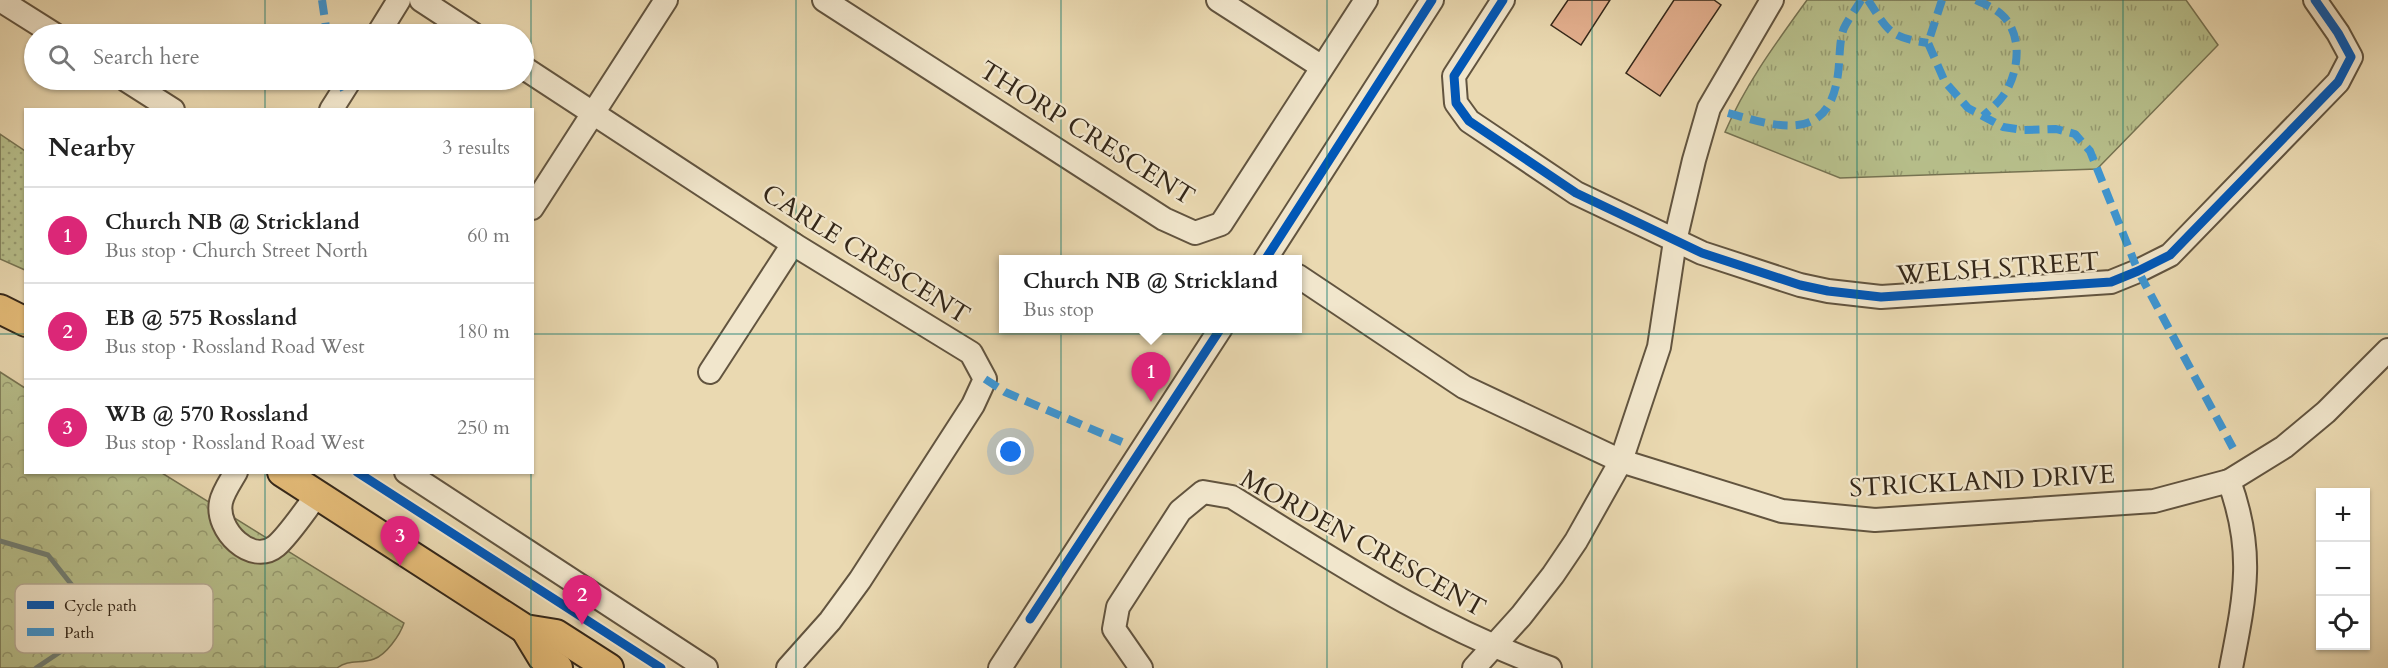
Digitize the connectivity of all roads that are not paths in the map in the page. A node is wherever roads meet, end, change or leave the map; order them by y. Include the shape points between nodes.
1 (0, 0) edge
2 (399, 0) edge
3 (421, 0) edge
4 (666, 0) edge
5 (824, 0) edge
6 (1218, 0) edge
7 (1366, 0) edge
8 (1432, 0) edge
9 (1503, 0) edge
10 (1772, 0) edge
11 (2315, 0) edge
12 (38, 24) edge
13 (384, 24) edge
14 (458, 24) edge
15 (1322, 67) junction
16 (534, 75) edge
17 (142, 90) edge
18 (344, 90) edge
19 (170, 108) edge
20 (332, 108) edge
21 (593, 114) junction
22 (534, 205) edge
23 (1675, 241) junction
24 (793, 244) junction
25 (1271, 255) edge
26 (1302, 279) edge
27 (0, 309) edge
28 (24, 321) edge
29 (1218, 333) edge
30 (2388, 350) edge
31 (710, 372) dead end
32 (1621, 461) junction
33 (235, 474) edge
34 (285, 474) edge
35 (408, 474) edge
36 (2229, 481) junction
37 (317, 495) junction
38 (525, 630) junction
39 (1492, 646) junction
40 (550, 662) edge
41 (572, 668) edge
42 (609, 668) edge
43 (706, 668) edge
44 (788, 668) edge
45 (1000, 668) edge
46 (1141, 668) edge
47 (1474, 668) edge
48 (1550, 668) edge
49 (2231, 668) edge

1 - 12 street
2 - 13 street
3 - 14 street
4 - 21 street
5 - 15 street, THORP CRESCENT via 1164,219 1195,233 1221,224
6 - 15 street
7 - 15 street, THORP CRESCENT
8 - 25 street
9 - 23 street via 1455,76 1456,103 1469,121 1576,193
10 - 23 street via 1709,108
11 - 23 street, WELSH STREET via 2351,57 2338,82 2170,255 2110,282 1881,297 1800,285
16 - 21 street, CARLE CRESCENT
17 - 19 street
18 - 20 street
21 - 22 street
21 - 24 street, CARLE CRESCENT
23 - 32 street via 1659,346
24 - 31 street
24 - 44 street, CARLE CRESCENT via 971,353 985,380 973,405 860,580
26 - 32 street, STRICKLAND DRIVE via 1464,387
27 - 28 main road
29 - 45 street
30 - 36 street, STRICKLAND DRIVE via 2326,412 2284,447
32 - 36 street, STRICKLAND DRIVE via 1782,511 1875,520 2154,501
32 - 39 street via 1553,575
33 - 37 street via 221,501 221,517 227,532 243,547 259,551 275,547
34 - 37 main road
35 - 43 street
36 - 49 street via 2246,545 2245,597
37 - 38 main road
38 - 40 main road
38 - 42 main road via 556,634
39 - 46 street, MORDEN CRESCENT via 1392,597 1232,497 1203,492 1180,510 1118,607 1114,629
39 - 47 street
39 - 48 street, MORDEN CRESCENT
40 - 41 main road via 562,662

